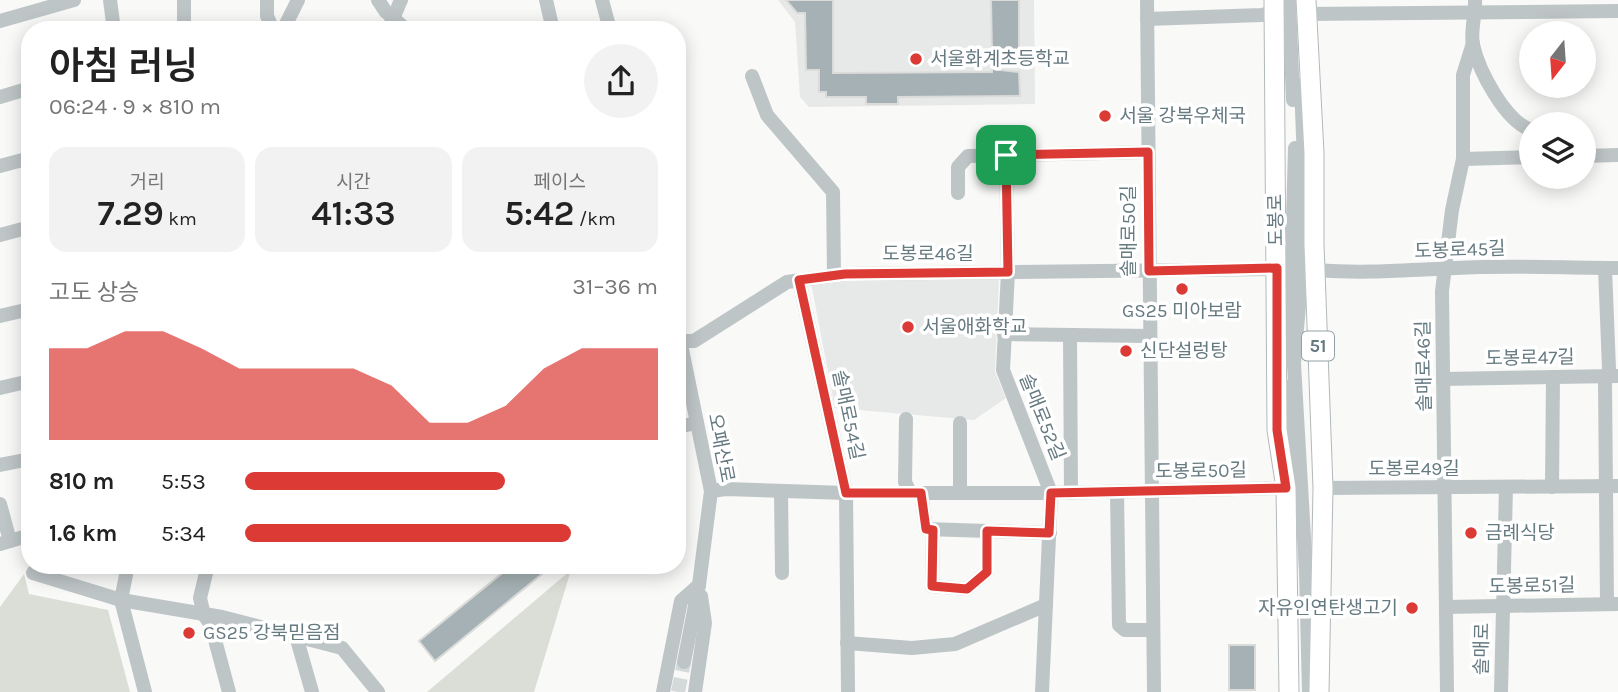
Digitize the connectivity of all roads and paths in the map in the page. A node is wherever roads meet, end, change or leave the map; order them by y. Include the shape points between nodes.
1 (74, 0) edge
2 (110, 0) edge
3 (184, 0) edge
4 (267, 0) edge
5 (298, 0) edge
6 (378, 0) edge
7 (401, 0) edge
8 (546, 0) edge
9 (602, 0) edge
10 (1147, 0) edge
11 (1289, 0) edge
12 (1304, 5) edge
13 (1273, 6) edge
14 (1476, 6) edge
15 (1550, 6) edge
16 (1598, 6) edge
17 (1425, 7) edge
18 (1618, 11) edge
19 (1147, 19) junction
20 (0, 21) edge
21 (113, 21) edge
22 (184, 21) edge
23 (269, 21) edge
24 (288, 21) edge
25 (390, 21) edge
26 (392, 21) edge
27 (551, 21) edge
28 (608, 21) edge
29 (1473, 43) junction
30 (752, 76) dead end
31 (21, 91) edge
32 (0, 97) edge
33 (1519, 123) edge
34 (1596, 151) edge
35 (1148, 152) junction
36 (1006, 155) junction
37 (1616, 155) edge
38 (1596, 156) edge
39 (1519, 158) edge
40 (1463, 159) junction
41 (21, 160) edge
42 (0, 166) edge
43 (958, 193) dead end
44 (21, 229) edge
45 (0, 235) edge
46 (1277, 268) junction
47 (1611, 268) edge
48 (1445, 269) junction
49 (1317, 270) junction
50 (1149, 271) junction
51 (1008, 272) junction
52 (834, 275) junction
53 (799, 280) junction
54 (21, 311) edge
55 (0, 316) edge
56 (1004, 334) junction
57 (1070, 335) junction
58 (1149, 335) junction
59 (686, 341) edge
60 (686, 373) edge
61 (1613, 376) edge
62 (1553, 377) junction
63 (1443, 379) junction
64 (21, 383) edge
65 (0, 388) edge
66 (905, 419) dead end
67 (960, 423) dead end
68 (697, 424) junction
69 (686, 426) edge
70 (21, 461) edge
71 (0, 466) edge
72 (1506, 487) junction
73 (1552, 487) junction
74 (1612, 487) edge
75 (1286, 488) junction
76 (1323, 488) junction
77 (1446, 488) junction
78 (711, 491) junction
79 (781, 491) junction
80 (1152, 491) junction
81 (1117, 492) junction
82 (846, 493) junction
83 (915, 493) junction
84 (960, 493) junction
85 (1051, 493) junction
86 (1071, 493) junction
87 (0, 503) edge
88 (933, 530) junction
89 (987, 531) junction
90 (1049, 533) junction
91 (5, 542) edge
92 (782, 573) dead end
93 (50, 574) edge
94 (126, 574) edge
95 (206, 574) edge
96 (699, 585) junction
97 (121, 600) junction
98 (1612, 604) edge
99 (1046, 605) junction
100 (1502, 606) junction
101 (1446, 607) junction
102 (204, 615) junction
103 (1153, 630) junction
104 (296, 636) junction
105 (847, 643) junction
106 (684, 662) tunnel mouth
107 (145, 692) edge
108 (229, 692) edge
109 (312, 692) edge
110 (378, 692) edge
111 (663, 692) edge
112 (695, 692) edge
113 (848, 692) edge
114 (1042, 692) edge
115 (1154, 692) edge
116 (1289, 692) edge
117 (1301, 692) edge
118 (1309, 692) edge
119 (1320, 692) edge
120 (1447, 692) edge
121 (1501, 692) edge

1 - 20 street
2 - 21 street
3 - 22 street
4 - 23 street
5 - 24 street
6 - 25 street
7 - 26 street
8 - 27 street
9 - 28 street
10 - 19 street, 솔매로50길
11 - 117 street via 1295,147 1286,395
12 - 17 street
12 - 49 main road, 도봉로 / 51
12 - 118 street via 1303,259 1294,364
13 - 19 street via 1262,15
13 - 46 main road, 도봉로 / 51
14 - 15 street
14 - 17 street
14 - 29 street, 솔매로46길
15 - 16 street
16 - 18 street
19 - 35 street, 솔매로50길
29 - 33 street via 1491,89
29 - 40 street, 솔매로46길 via 1463,75
30 - 52 street via 767,115 832,192
31 - 32 street
34 - 37 street
35 - 36 street
35 - 50 street, 솔매로50길
36 - 43 street via 968,156 958,167
36 - 51 street, 솔매로52길
37 - 38 street
39 - 40 street
40 - 48 street, 솔매로46길
41 - 42 street
44 - 45 street
46 - 50 street, 도봉로46길
46 - 75 main road, 도봉로 / 51 via 1277,430
47 - 48 street, 도봉로45길
47 - 61 street, 도봉로45길 via 1609,369
48 - 49 street, 도봉로45길
48 - 63 street, 솔매로46길
49 - 76 main road, 도봉로 / 51
50 - 51 street, 도봉로46길
50 - 58 street, 솔매로50길
51 - 52 street, 도봉로46길
51 - 56 street, 솔매로52길
52 - 53 street, 도봉로46길
53 - 59 street, 도봉로46길 via 787,282 694,341
53 - 82 street, 솔매로54길
54 - 55 street
56 - 57 street
56 - 85 street, 솔매로52길 via 1003,370
57 - 58 street
57 - 86 street
58 - 80 street, 솔매로50길
60 - 68 street, 오패산로
61 - 62 street, 도봉로47길
61 - 74 street via 1605,382
62 - 63 street, 도봉로47길
62 - 73 street
63 - 77 street, 솔매로46길
64 - 65 street
66 - 83 street via 905,482
67 - 84 street
68 - 69 street
68 - 78 street, 오패산로
70 - 71 street
72 - 73 street, 도봉로49길
72 - 77 street, 도봉로49길
72 - 100 street
73 - 74 street, 도봉로49길
74 - 98 street
75 - 80 street, 도봉로50길
75 - 116 main road, 도봉로 / 51
76 - 77 street, 도봉로49길
76 - 119 main road, 도봉로 / 51
77 - 101 street, 솔매로46길
78 - 79 street, 도봉로50길
78 - 96 street, 오패산로
79 - 82 street, 도봉로50길
79 - 92 street
80 - 81 street, 도봉로50길
80 - 103 street, 솔매로50길
81 - 86 street, 도봉로50길
81 - 103 street via 1119,625 1125,630
82 - 83 street, 도봉로50길
82 - 105 street, 솔매로54길
83 - 84 street, 도봉로50길
83 - 88 street via 926,529
84 - 85 street, 도봉로50길
85 - 86 street, 도봉로50길
85 - 90 street, 솔매로52길
87 - 91 street
88 - 89 street
88 - 89 street via 932,586 967,589 987,572
89 - 90 street
90 - 99 street, 솔매로52길
93 - 97 street
94 - 97 street
95 - 102 street via 201,598
96 - 106 street, 오패산로
96 - 111 street via 681,601
96 - 112 street via 705,623
97 - 102 street
97 - 107 street
98 - 100 street, 도봉로51길
99 - 105 street via 956,644 912,648
99 - 114 street, 솔매로52길
100 - 101 street, 도봉로51길
100 - 121 street, 솔매로
101 - 120 street, 솔매로46길
102 - 104 street
102 - 108 street via 211,625
103 - 115 street, 솔매로50길
104 - 109 street
104 - 110 street via 342,648
105 - 113 street, 솔매로54길

